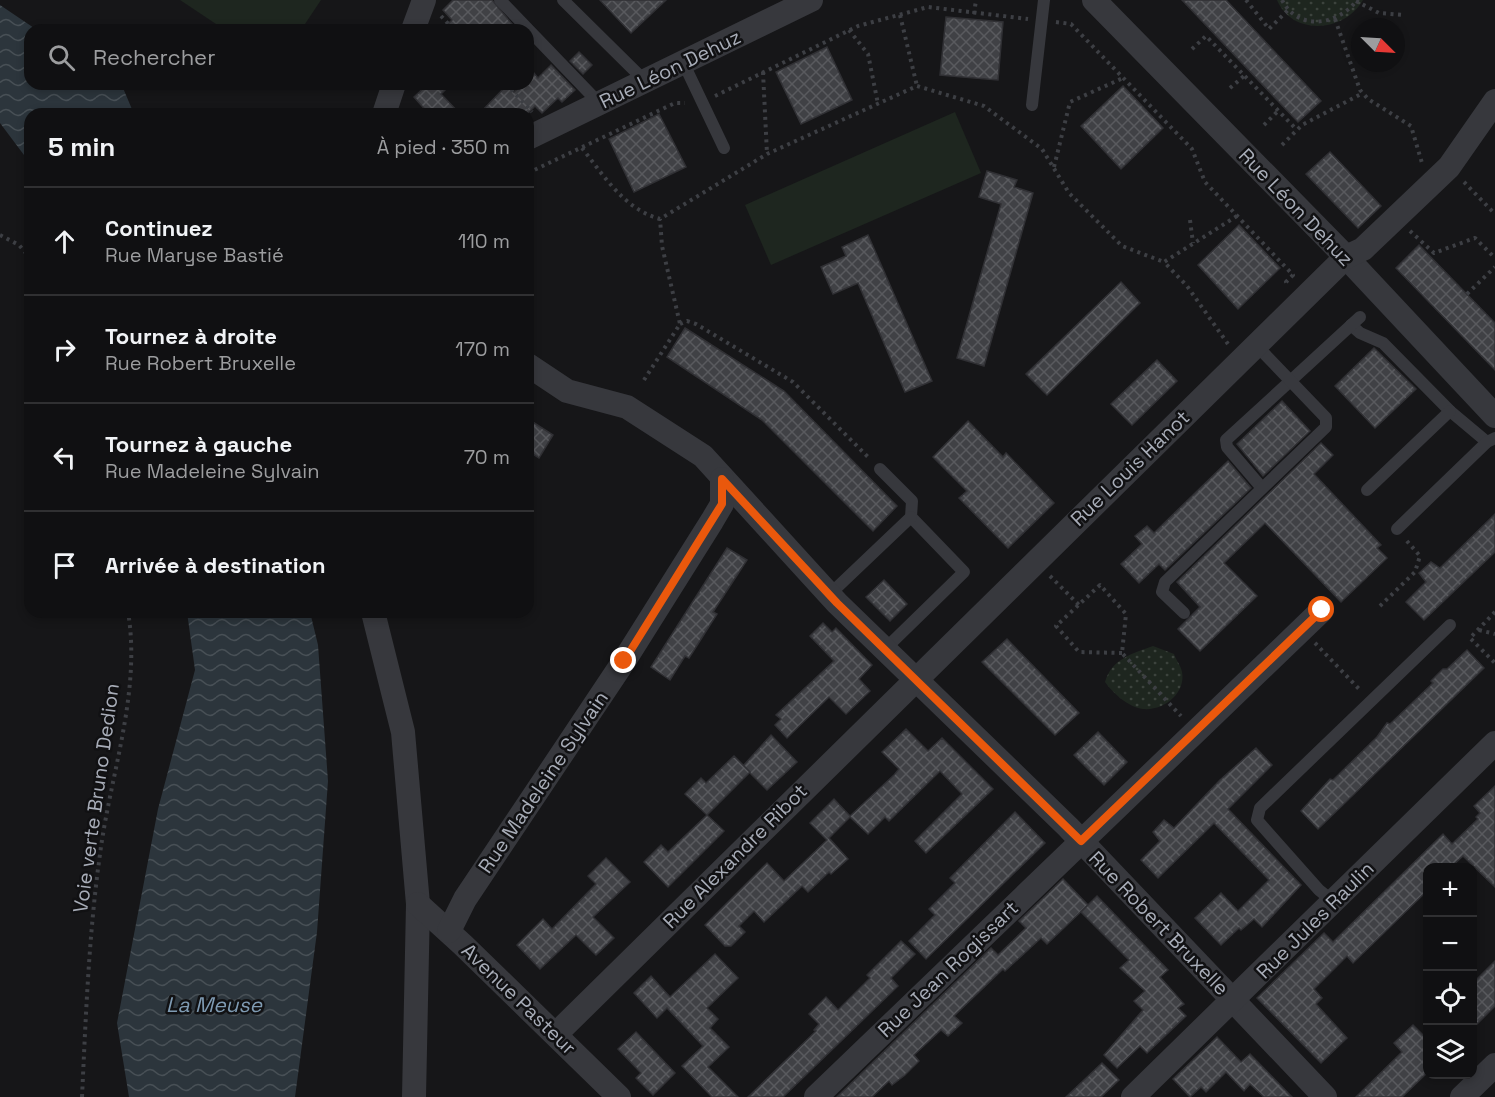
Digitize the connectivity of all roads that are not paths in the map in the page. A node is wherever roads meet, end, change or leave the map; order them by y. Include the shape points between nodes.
1 (424, 0) edge
2 (500, 0) edge
3 (563, 0) edge
4 (812, 0) edge
5 (1044, 0) edge
6 (1094, 0) edge
7 (415, 24) edge
8 (523, 24) edge
9 (534, 35) edge
10 (683, 62) junction
11 (644, 80) junction
12 (392, 90) edge
13 (1495, 101) edge
14 (599, 103) junction
15 (1032, 105) dead end
16 (386, 108) edge
17 (538, 133) edge
18 (724, 148) dead end
19 (1346, 257) junction
20 (1245, 349) junction
21 (534, 369) edge
22 (1291, 381) junction
23 (1450, 411) junction
24 (1495, 416) edge
25 (1491, 440) edge
26 (880, 469) road end
27 (722, 479) junction
28 (1262, 488) junction
29 (1367, 490) dead end
30 (911, 517) junction
31 (1397, 529) road end
32 (829, 595) junction
33 (1322, 610) dead end
34 (1184, 613) dead end
35 (374, 618) edge
36 (1449, 625) dead end
37 (884, 650) junction
38 (915, 679) junction
39 (1495, 743) edge
40 (1081, 841) junction
41 (1334, 902) junction
42 (418, 904) junction
43 (449, 931) junction
44 (1233, 1000) junction
45 (556, 1034) junction
46 (1495, 1065) edge
47 (414, 1097) edge
48 (619, 1097) edge
49 (816, 1097) edge
50 (1133, 1097) edge
51 (1325, 1097) edge
52 (1462, 1097) edge

1 - 7 street
2 - 8 lane
3 - 11 lane
4 - 10 street, Rue Léon Dehuz
5 - 15 lane
6 - 19 street, Rue Léon Dehuz
9 - 14 lane
10 - 11 street, Rue Léon Dehuz
10 - 18 lane
11 - 14 street, Rue Léon Dehuz
12 - 16 street
13 - 19 street, Rue Louis Hanot via 1449,167 1363,249
14 - 17 street, Rue Léon Dehuz
19 - 20 street, Rue Louis Hanot
19 - 24 street, Rue Léon Dehuz
20 - 22 lane
20 - 38 street, Rue Louis Hanot
21 - 27 street, Rue Robert Bruxelle via 567,391 627,407 703,456
22 - 23 lane via 1355,321 1360,333 1383,343
22 - 28 lane via 1326,418 1326,427
22 - 28 lane via 1226,440 1227,447
23 - 25 lane
23 - 29 lane
25 - 31 lane
26 - 30 lane via 912,501
27 - 32 street, Rue Robert Bruxelle
27 - 43 street, Rue Madeleine Sylvain via 722,504 712,521 465,899
28 - 34 lane via 1165,582 1162,592
30 - 32 lane
30 - 37 lane via 964,572
32 - 37 street, Rue Robert Bruxelle
33 - 40 street, Rue Jean Rogissart
35 - 42 street via 403,732
36 - 41 lane via 1260,808 1257,820
37 - 38 street, Rue Robert Bruxelle
38 - 40 street, Rue Robert Bruxelle
38 - 45 street, Rue Alexandre Ribot
39 - 41 street, Rue Jules Raulin
40 - 44 street, Rue Robert Bruxelle
40 - 49 street, Rue Jean Rogissart
41 - 44 street, Rue Jules Raulin
42 - 43 street, Avenue Pasteur
42 - 47 street
43 - 45 street, Avenue Pasteur
44 - 50 street, Rue Jules Raulin
44 - 51 street, Rue Robert Bruxelle
45 - 48 street, Avenue Pasteur
46 - 52 street

